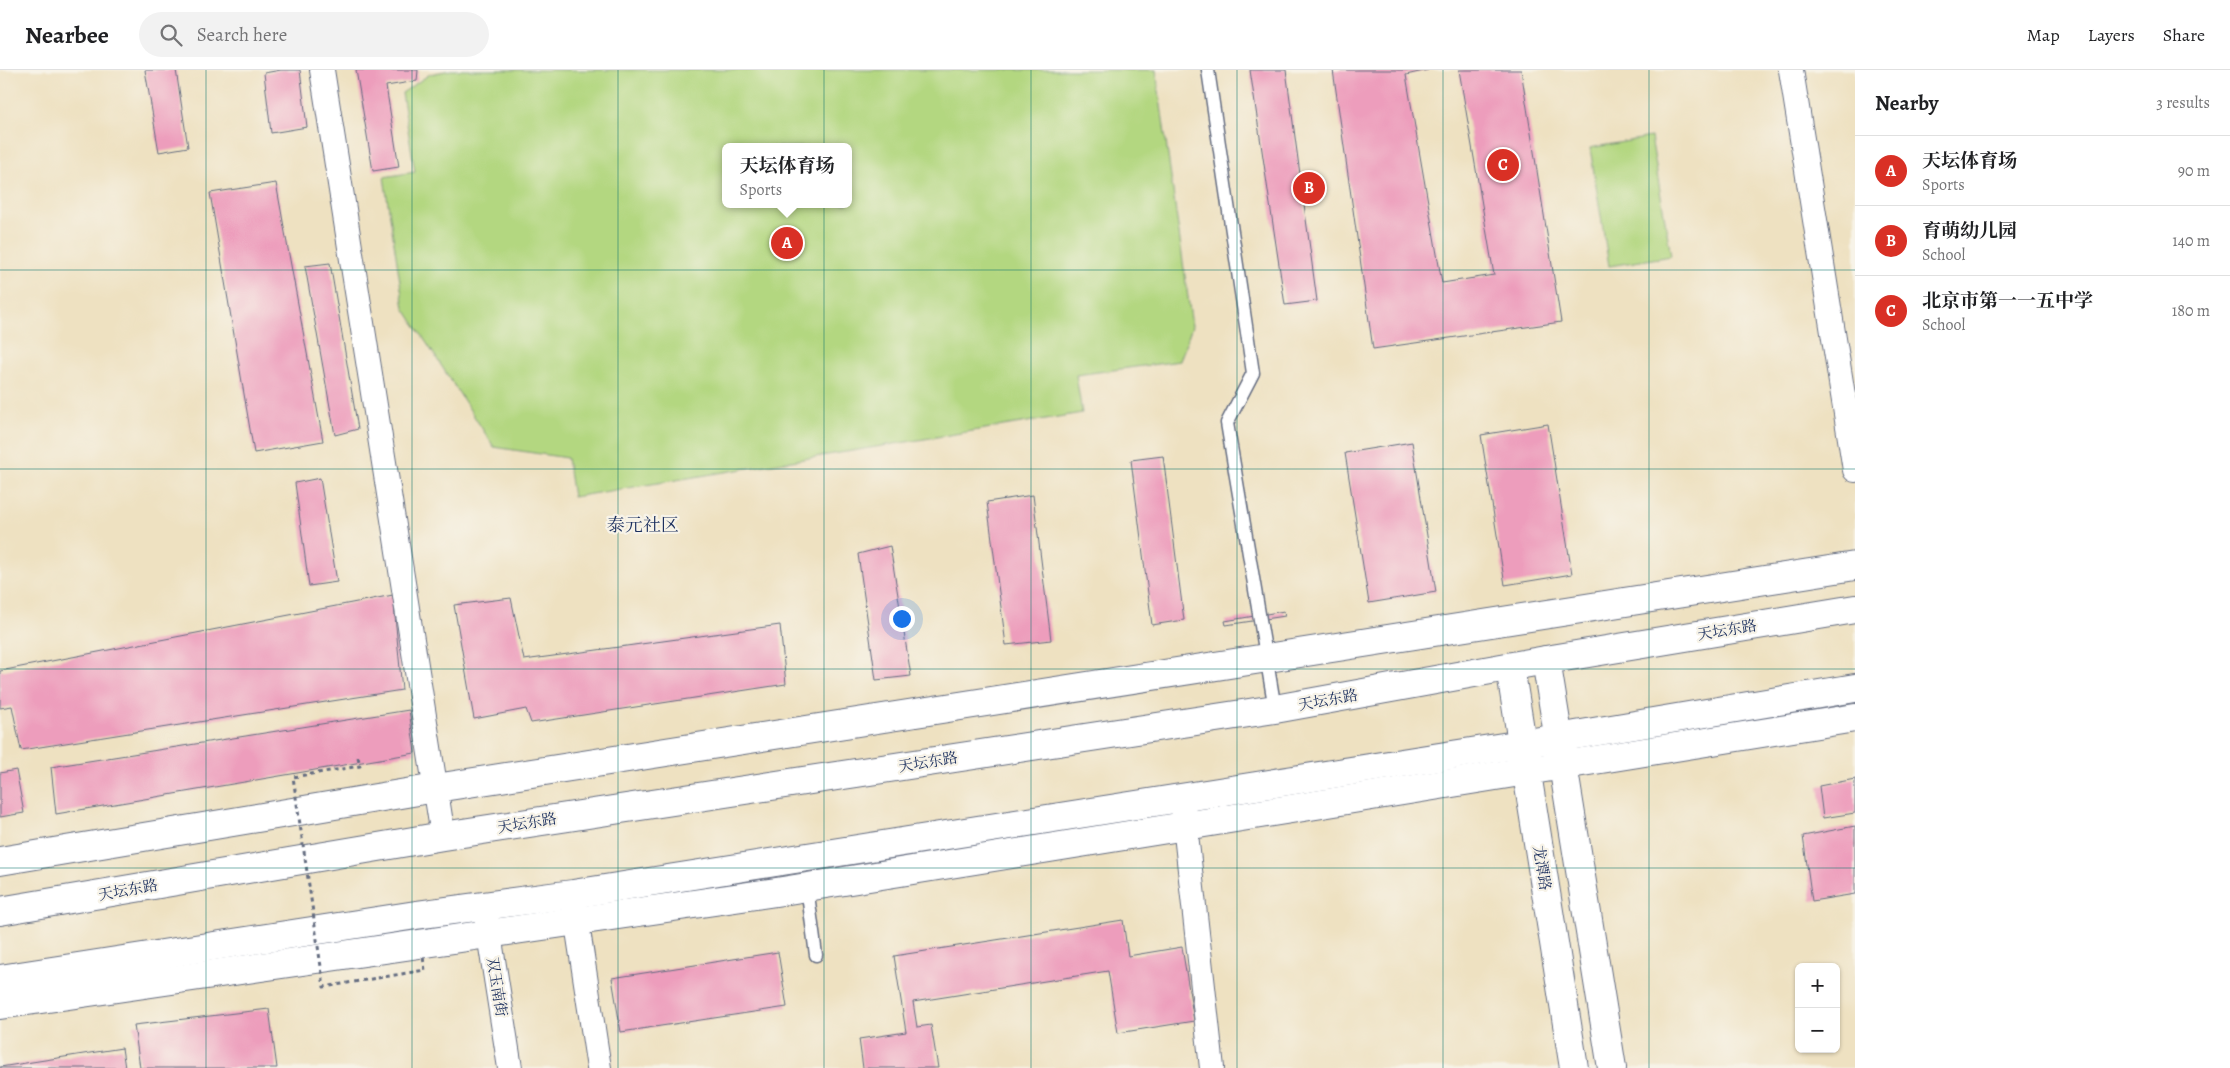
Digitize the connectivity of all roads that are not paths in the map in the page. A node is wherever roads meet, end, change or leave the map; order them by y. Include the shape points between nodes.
1 (322, 70) edge
2 (1208, 70) edge
3 (1791, 70) edge
4 (1855, 470) edge
5 (1855, 566) edge
6 (1855, 609) edge
7 (1266, 657) junction
8 (1546, 660) junction
9 (1510, 667) junction
10 (1855, 688) edge
11 (1275, 710) junction
12 (1855, 718) edge
13 (1560, 738) junction
14 (1522, 744) junction
15 (1564, 765) junction
16 (1526, 771) junction
17 (436, 788) junction
18 (1182, 798) junction
19 (1185, 826) junction
20 (443, 836) junction
21 (0, 861) edge
22 (807, 887) junction
23 (573, 894) junction
24 (485, 906) junction
25 (0, 911) edge
26 (576, 921) junction
27 (489, 934) junction
28 (816, 955) dead end
29 (0, 979) edge
30 (0, 1005) edge
31 (510, 1068) edge
32 (599, 1068) edge
33 (1212, 1068) edge
34 (1574, 1068) edge
35 (1612, 1068) edge

1 - 17 street
2 - 7 lane via 1253,374 1228,422
3 - 4 street
5 - 7 street
6 - 8 street, 天坛东路
7 - 11 lane
7 - 17 street
8 - 9 street, 天坛东路
8 - 13 street
9 - 11 street, 天坛东路
9 - 14 street, 龙潭路
10 - 13 street
11 - 20 street, 天坛东路
12 - 15 street
13 - 14 street
13 - 15 street
14 - 16 street, 龙潭路
14 - 18 street
15 - 16 street
15 - 35 street
16 - 19 street
16 - 34 street, 龙潭路
17 - 20 street
17 - 21 street
18 - 19 street
18 - 23 street
19 - 22 street
19 - 33 street
20 - 25 street, 天坛东路
22 - 26 street
22 - 28 lane
23 - 24 street
23 - 26 street
24 - 27 street, 双玉南街
24 - 29 street
26 - 27 street
26 - 32 street
27 - 30 street
27 - 31 street, 双玉南街

